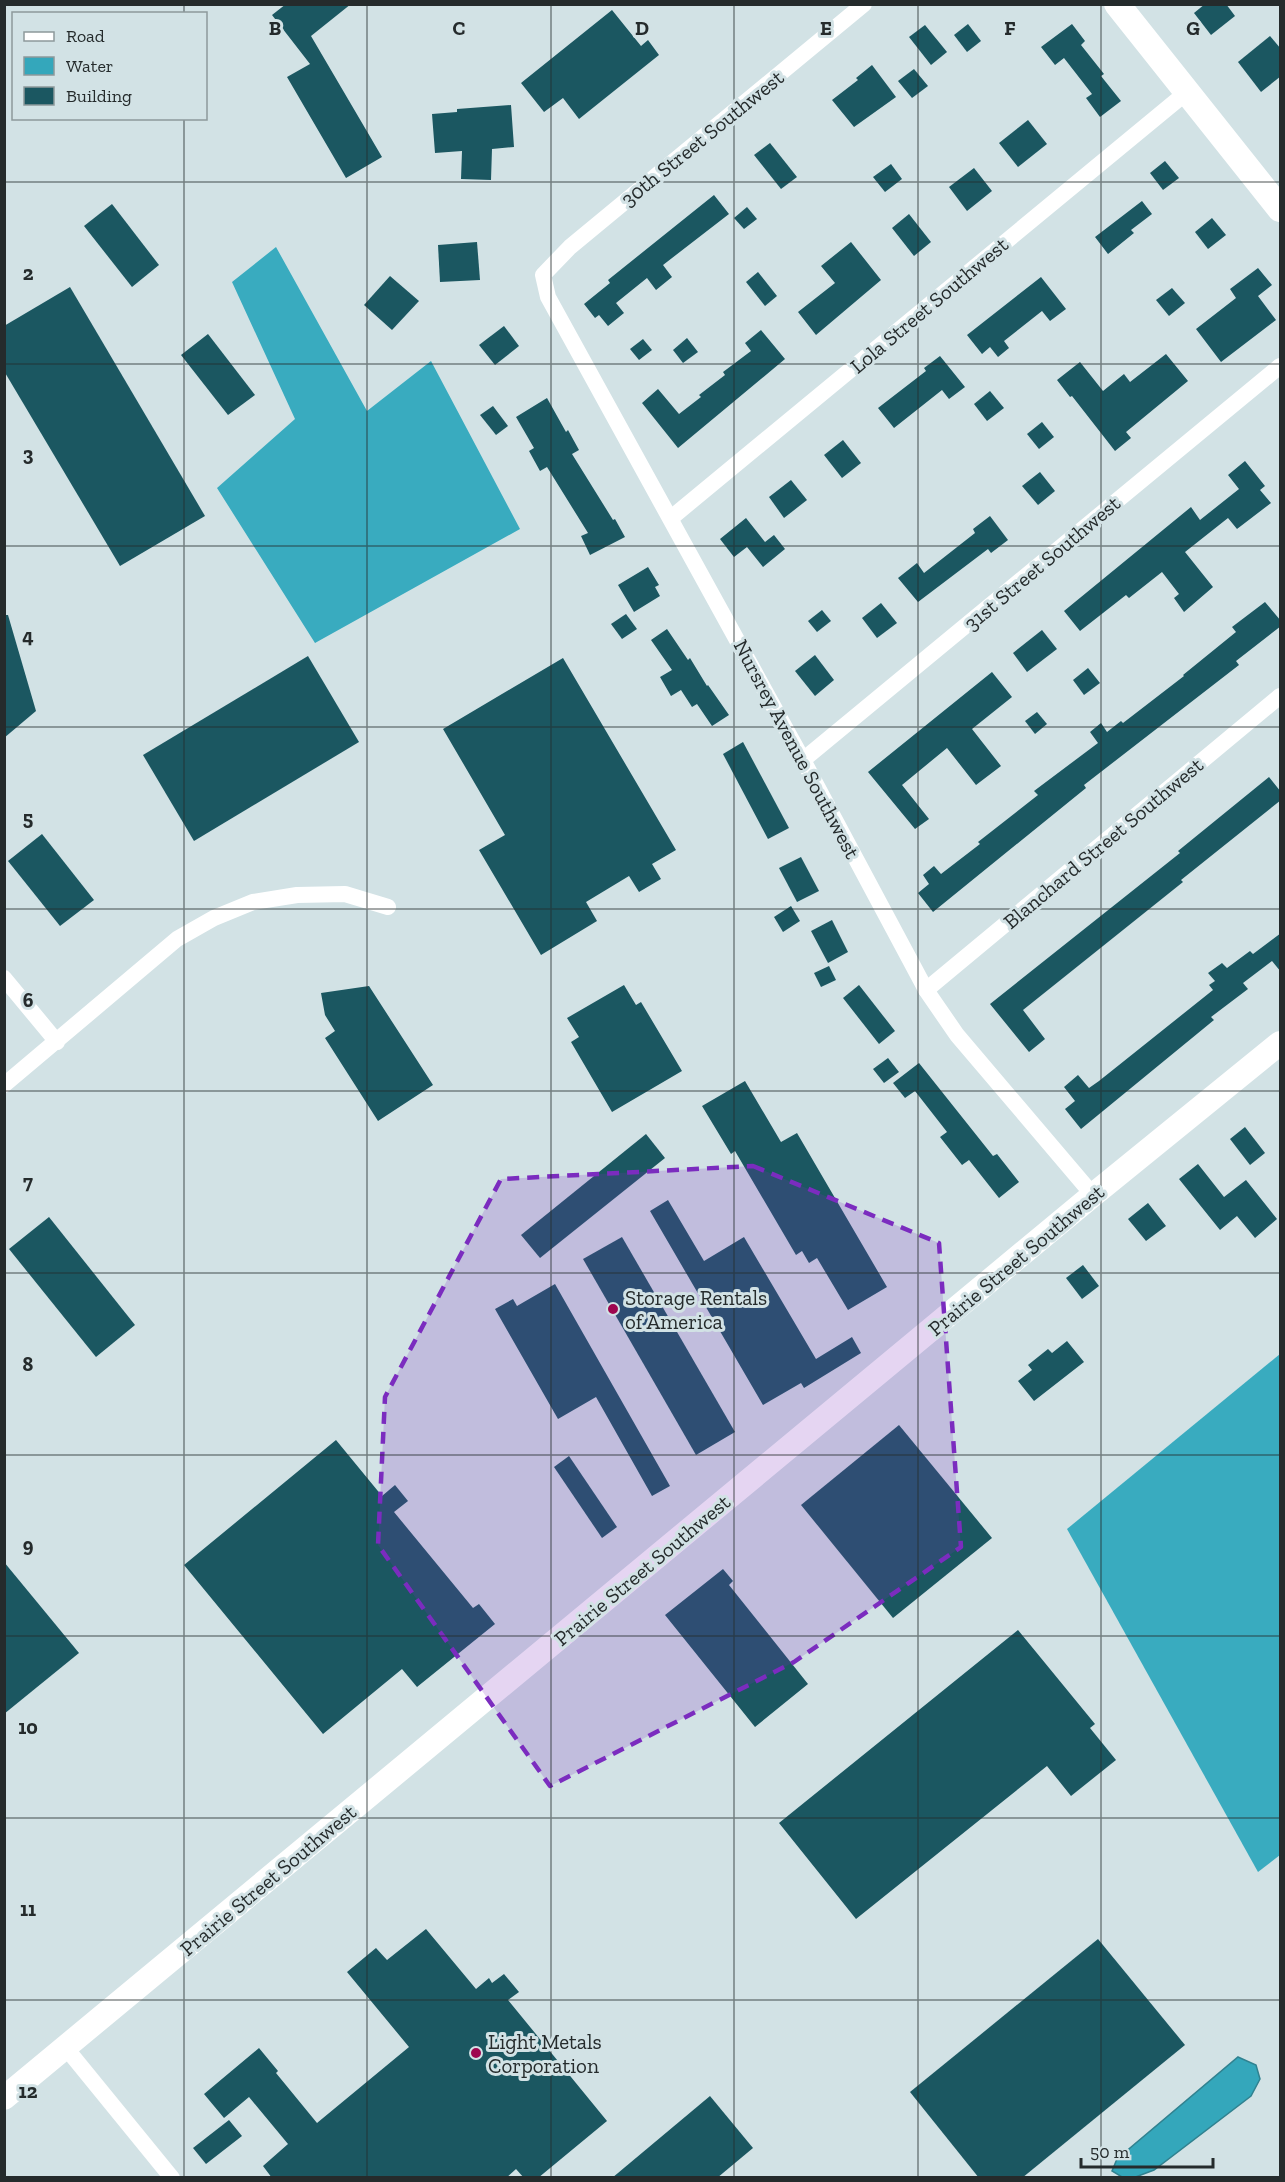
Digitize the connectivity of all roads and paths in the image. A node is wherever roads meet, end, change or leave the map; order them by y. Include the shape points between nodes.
1 (864, 4) edge
2 (1117, 4) edge
3 (1187, 92) junction
4 (1281, 209) edge
5 (543, 275) joint
6 (1281, 366) edge
7 (671, 518) junction
8 (1281, 696) edge
9 (803, 760) junction
10 (388, 907) dead end
11 (4, 978) edge
12 (926, 990) junction
13 (57, 1042) junction
14 (1281, 1042) edge
15 (4, 1085) edge
16 (1093, 1195) junction
17 (66, 2048) junction
18 (4, 2098) edge
19 (172, 2178) edge

1 - 5 street, 30th Street Southwest via 570,247
2 - 3 main road
3 - 4 main road
3 - 7 street, Lola Street Southwest
5 - 7 street, Nursrey Avenue Southwest via 548,297
6 - 9 street, 31st Street Southwest
7 - 9 street, Nursrey Avenue Southwest
8 - 12 street, Blanchard Street Southwest
9 - 12 street, Nursrey Avenue Southwest
10 - 13 street via 345,894 297,895 253,902 220,915 177,939
11 - 13 street
12 - 16 street, Nursrey Avenue Southwest via 957,1035
13 - 15 street
14 - 16 street, Prairie Street Southwest
16 - 17 street, Prairie Street Southwest
17 - 18 street, Prairie Street Southwest
17 - 19 street

